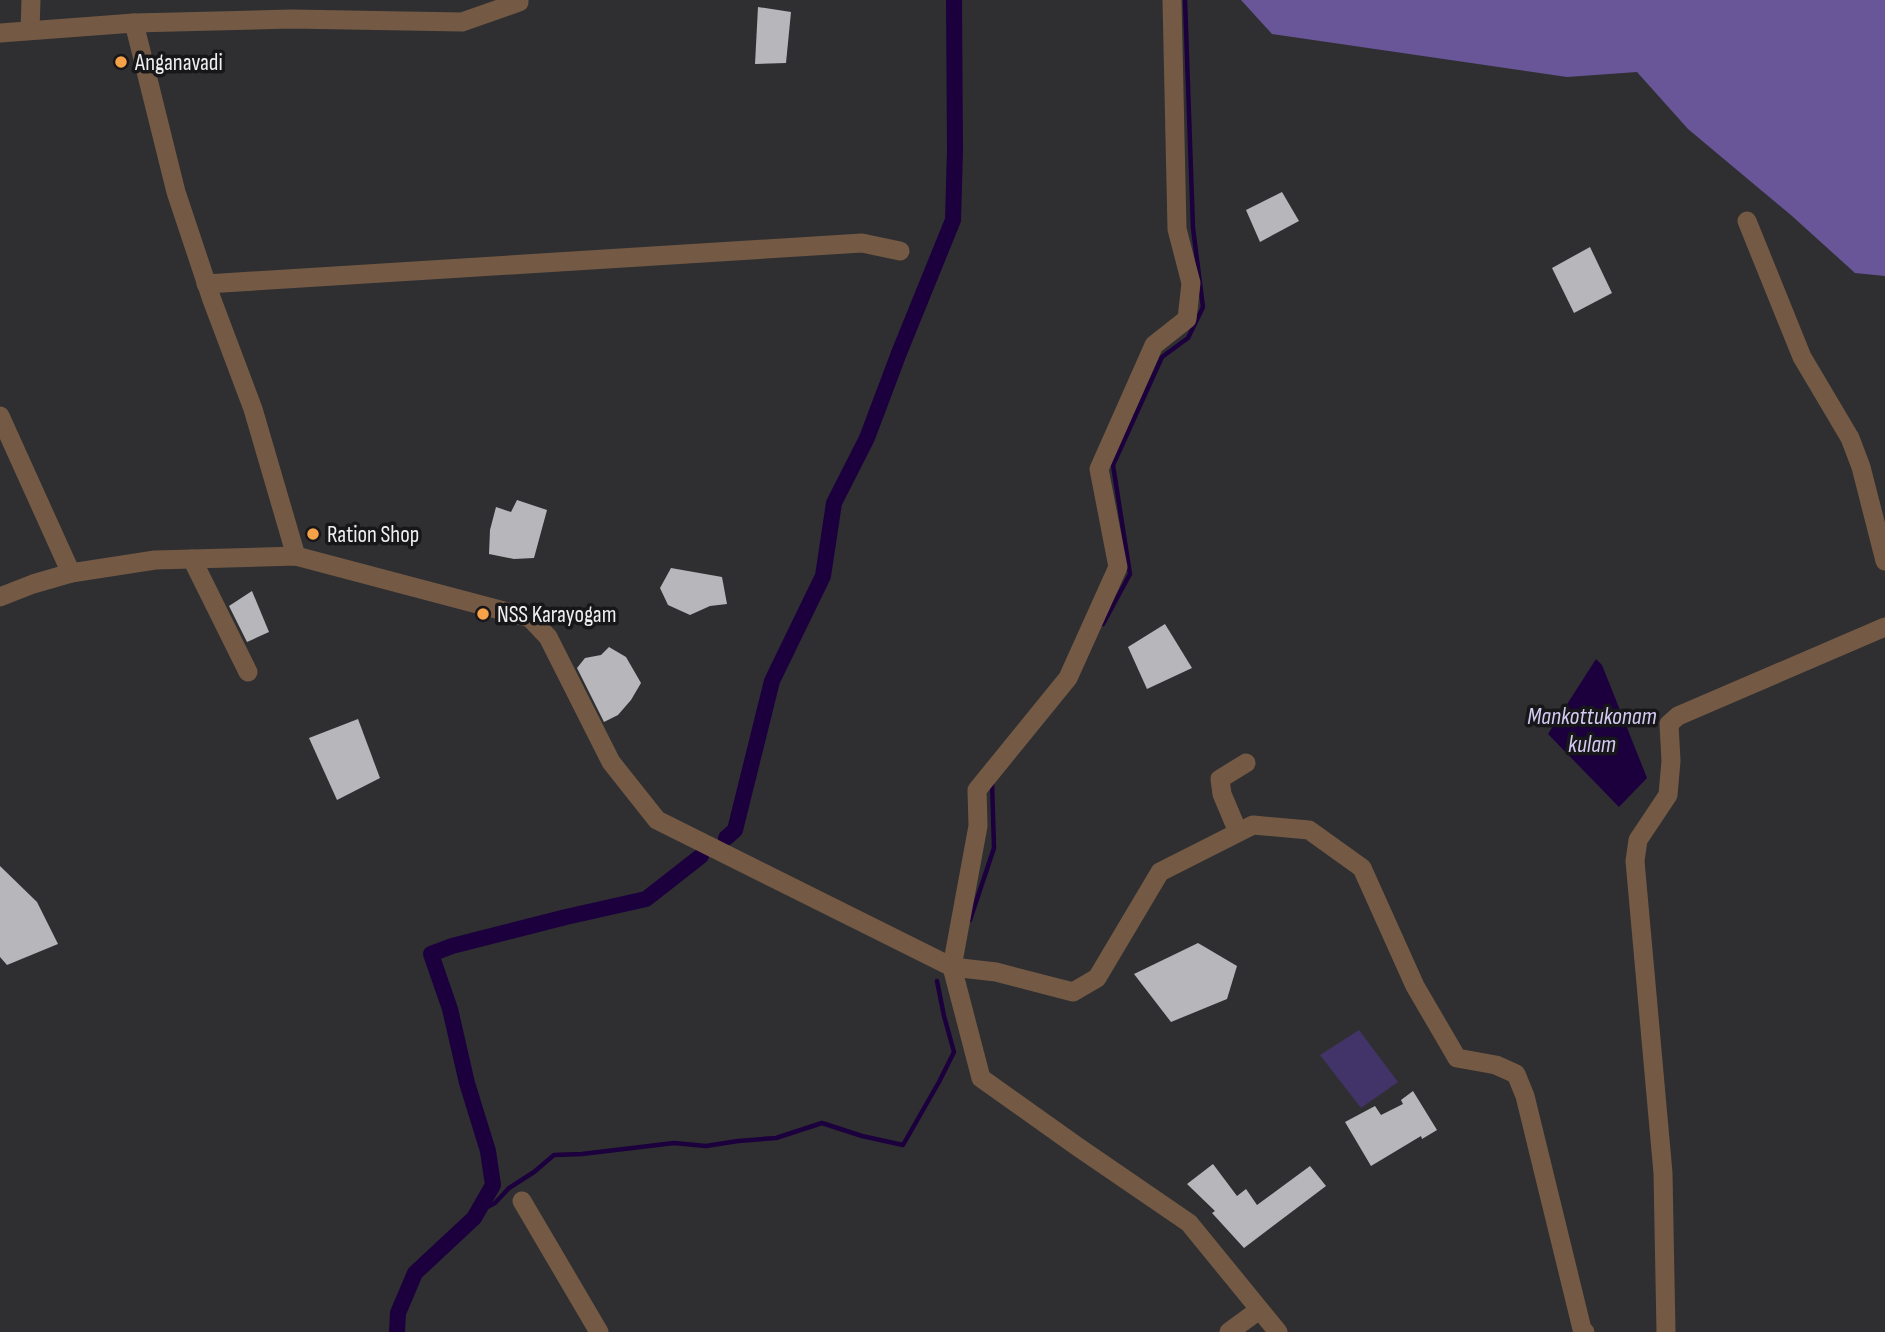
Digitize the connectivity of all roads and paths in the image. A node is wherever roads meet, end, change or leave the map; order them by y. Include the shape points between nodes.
1 (31, 0) edge
2 (519, 0) edge
3 (1172, 0) edge
4 (472, 9) edge
5 (134, 23) junction
6 (30, 30) junction
7 (0, 33) edge
8 (1747, 220) dead end
9 (900, 251) dead end
10 (206, 284) junction
11 (0, 416) edge
12 (296, 556) junction
13 (192, 559) junction
14 (1885, 561) edge
15 (71, 573) junction
16 (0, 597) edge
17 (1885, 627) edge
18 (248, 673) dead end
19 (1246, 762) dead end
20 (1238, 832) junction
21 (952, 967) junction
22 (522, 1201) dead end
23 (1259, 1310) junction
24 (599, 1332) edge
25 (1229, 1332) edge
26 (1278, 1332) edge
27 (1585, 1332) edge
28 (1666, 1332) edge

1 - 6 street
2 - 4 street
3 - 21 street via 1177,229 1191,283 1187,319 1154,345 1099,469 1118,567 1096,617 1068,678 977,790 978,826
4 - 5 street via 462,22 292,19
5 - 6 street
5 - 10 street via 176,192
6 - 7 street
8 - 14 street via 1802,358 1850,438
9 - 10 street via 862,243
10 - 12 street via 253,409
11 - 15 street
12 - 13 street
12 - 21 street via 530,618 548,637 611,762 657,820
13 - 15 street
13 - 18 street
15 - 16 street
17 - 28 street via 1678,716 1669,724 1668,795 1639,840 1635,861 1663,1173
19 - 20 street via 1220,779
20 - 21 street via 1160,872 1097,978 1073,992 996,972
20 - 27 street via 1252,825 1309,830 1363,868 1415,986 1457,1058 1516,1074
21 - 23 street via 981,1078 1189,1223
22 - 24 street
23 - 25 street
23 - 26 street

